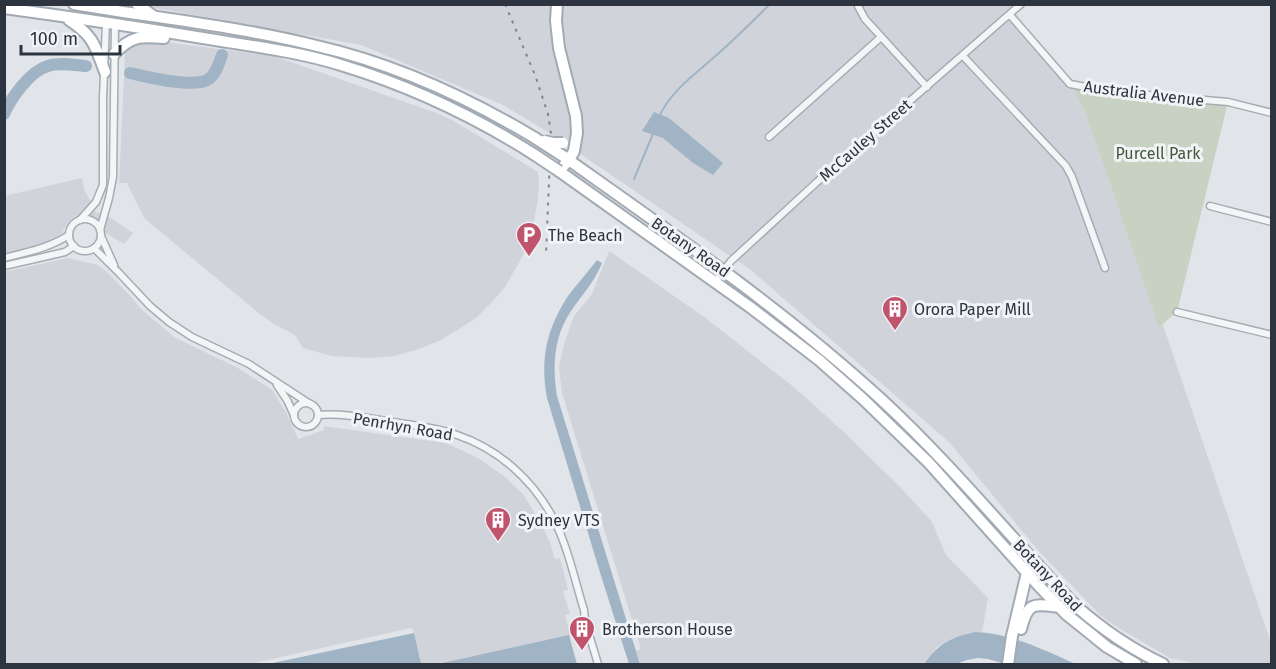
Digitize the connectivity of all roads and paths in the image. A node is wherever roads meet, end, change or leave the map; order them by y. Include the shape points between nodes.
1 (74, 4) edge
2 (137, 4) edge
3 (557, 4) edge
4 (860, 4) edge
5 (1021, 4) edge
6 (4, 8) edge
7 (111, 8) edge
8 (1010, 15) junction
9 (65, 17) junction
10 (155, 17) junction
11 (110, 24) junction
12 (881, 37) junction
13 (212, 39) junction
14 (114, 54) junction
15 (963, 56) junction
16 (105, 72) junction
17 (927, 87) junction
18 (572, 101) junction
19 (1272, 113) edge
20 (769, 136) dead end
21 (535, 138) junction
22 (564, 166) junction
23 (1210, 206) dead end
24 (80, 220) junction
25 (1272, 222) edge
26 (101, 233) junction
27 (69, 235) junction
28 (74, 246) junction
29 (94, 248) junction
30 (4, 258) edge
31 (4, 266) edge
32 (1105, 268) dead end
33 (117, 271) junction
34 (724, 271) junction
35 (715, 282) junction
36 (1177, 312) dead end
37 (1272, 335) edge
38 (275, 382) junction
39 (310, 404) junction
40 (294, 414) junction
41 (318, 415) junction
42 (1037, 565) junction
43 (1028, 573) junction
44 (1059, 607) junction
45 (1015, 637) junction
46 (598, 664) edge
47 (1008, 664) edge
48 (1136, 664) edge
49 (1163, 664) edge

1 - 7 main road, Botany Road
2 - 10 main road
3 - 18 main road via 559,48
4 - 12 street via 865,19
5 - 8 street, McCauley Street
6 - 9 main road, Botany Road
7 - 10 main road, Botany Road
7 - 11 main road
8 - 15 street, McCauley Street
8 - 19 street, Australia Avenue via 1070,84 1113,92 1228,102
9 - 11 main road, Botany Road
9 - 16 main road via 88,34
10 - 21 main road, Botany Road via 285,38 369,61 450,92
11 - 13 main road, Botany Road
11 - 14 street
11 - 16 street
12 - 17 street
12 - 20 street
13 - 14 main road via 134,38
13 - 22 main road, Botany Road, bridge via 304,55 392,82 460,111 535,155
14 - 26 street via 112,177
15 - 17 street, McCauley Street
15 - 32 street via 1066,166
16 - 24 street via 103,185 96,202
17 - 34 street, McCauley Street via 817,182
18 - 21 main road, bridge via 569,139 553,143
18 - 22 main road via 577,133
21 - 22 main road, Botany Road, bridge
22 - 34 main road, Botany Road
22 - 35 main road, Botany Road
23 - 25 street
24 - 26 street via 92,221
24 - 27 street
26 - 29 street
26 - 33 street
27 - 28 street
27 - 30 street via 42,249
28 - 29 street via 85,251
28 - 31 street via 64,252
29 - 33 street
33 - 38 street via 169,322
34 - 35 street, McCauley Street
34 - 42 main road, Botany Road via 772,306 884,402 957,475
35 - 43 main road, Botany Road via 781,330 863,399 929,463
36 - 37 street
38 - 39 street
38 - 40 street
39 - 40 street via 299,405
39 - 41 street
40 - 41 street, Penrhyn Road via 297,423 306,427
41 - 46 street, Penrhyn Road via 347,415 457,435 488,449 520,473 543,501 562,537
42 - 43 main road
42 - 49 main road, Botany Road via 1101,627
43 - 44 main road, Botany Road
43 - 45 main road
44 - 45 main road via 1033,606
44 - 48 main road, Botany Road via 1107,647
45 - 47 main road

